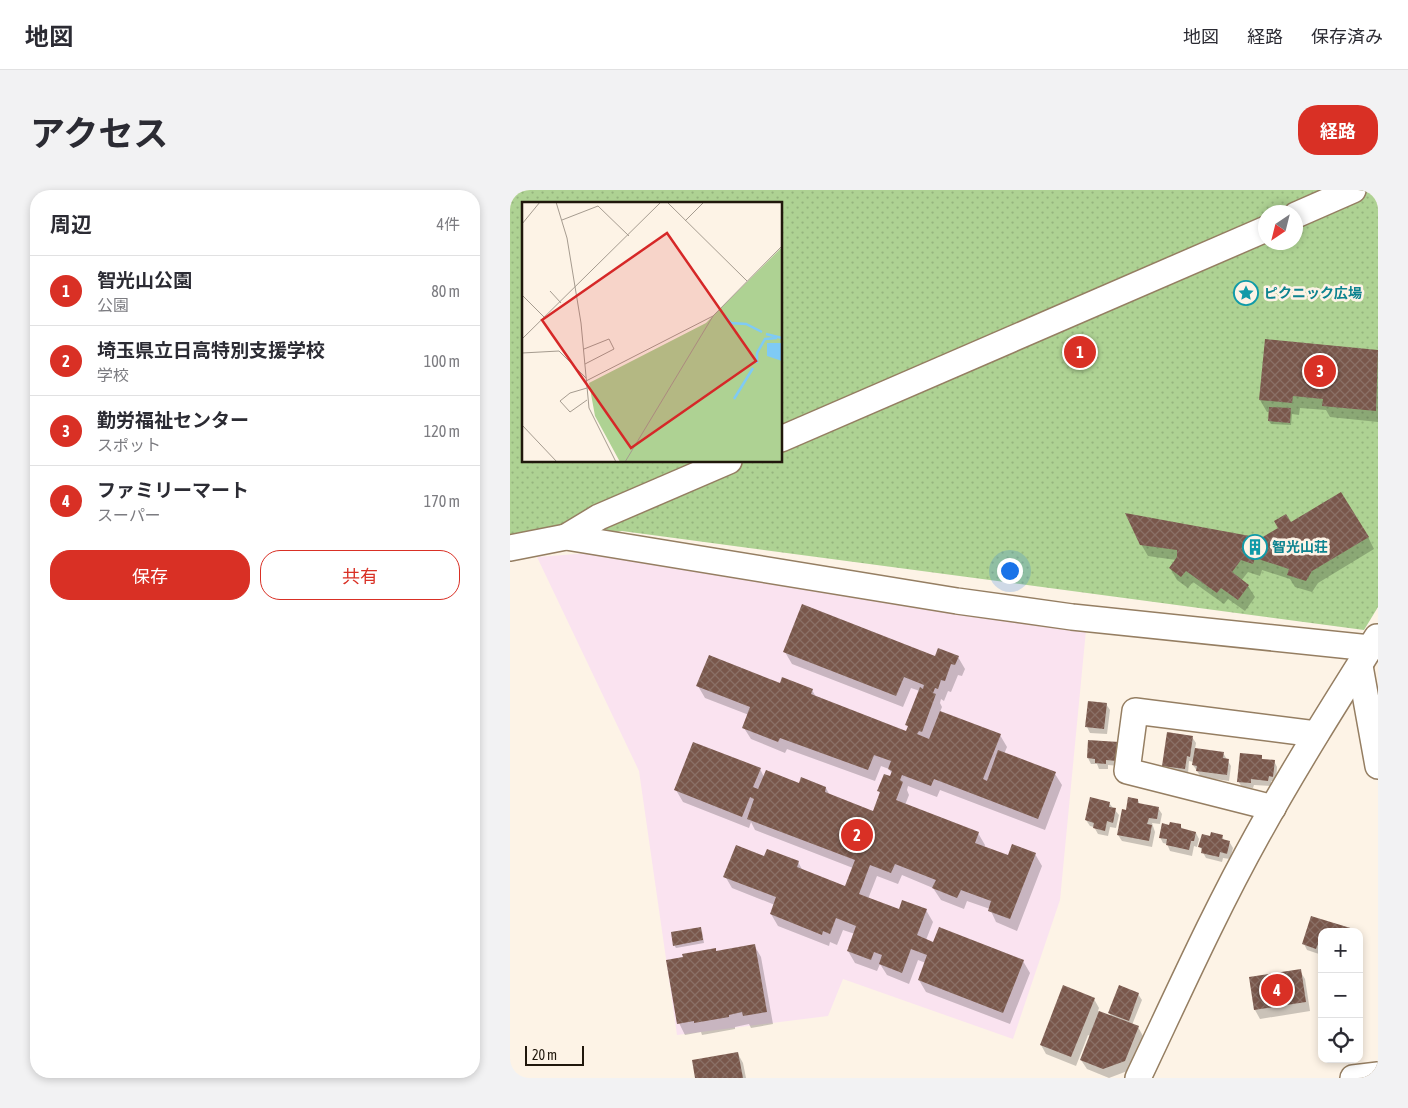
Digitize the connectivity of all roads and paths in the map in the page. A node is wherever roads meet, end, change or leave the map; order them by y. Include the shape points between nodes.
1 (1352, 190) edge
2 (1303, 212) edge
3 (1258, 232) edge
4 (782, 438) edge
5 (727, 462) edge
6 (566, 537) junction
7 (510, 548) edge
8 (1369, 650) edge
9 (1316, 734) junction
10 (1378, 766) edge
11 (1273, 808) junction
12 (1378, 1075) edge
13 (1138, 1078) edge
14 (1354, 1078) edge

1 - 2 street
3 - 4 street
5 - 6 street via 599,517
6 - 7 street
6 - 8 street via 1072,617
8 - 9 street
8 - 10 street
9 - 11 street
9 - 11 street via 1135,711 1127,771
11 - 13 street via 1203,940
12 - 14 street

